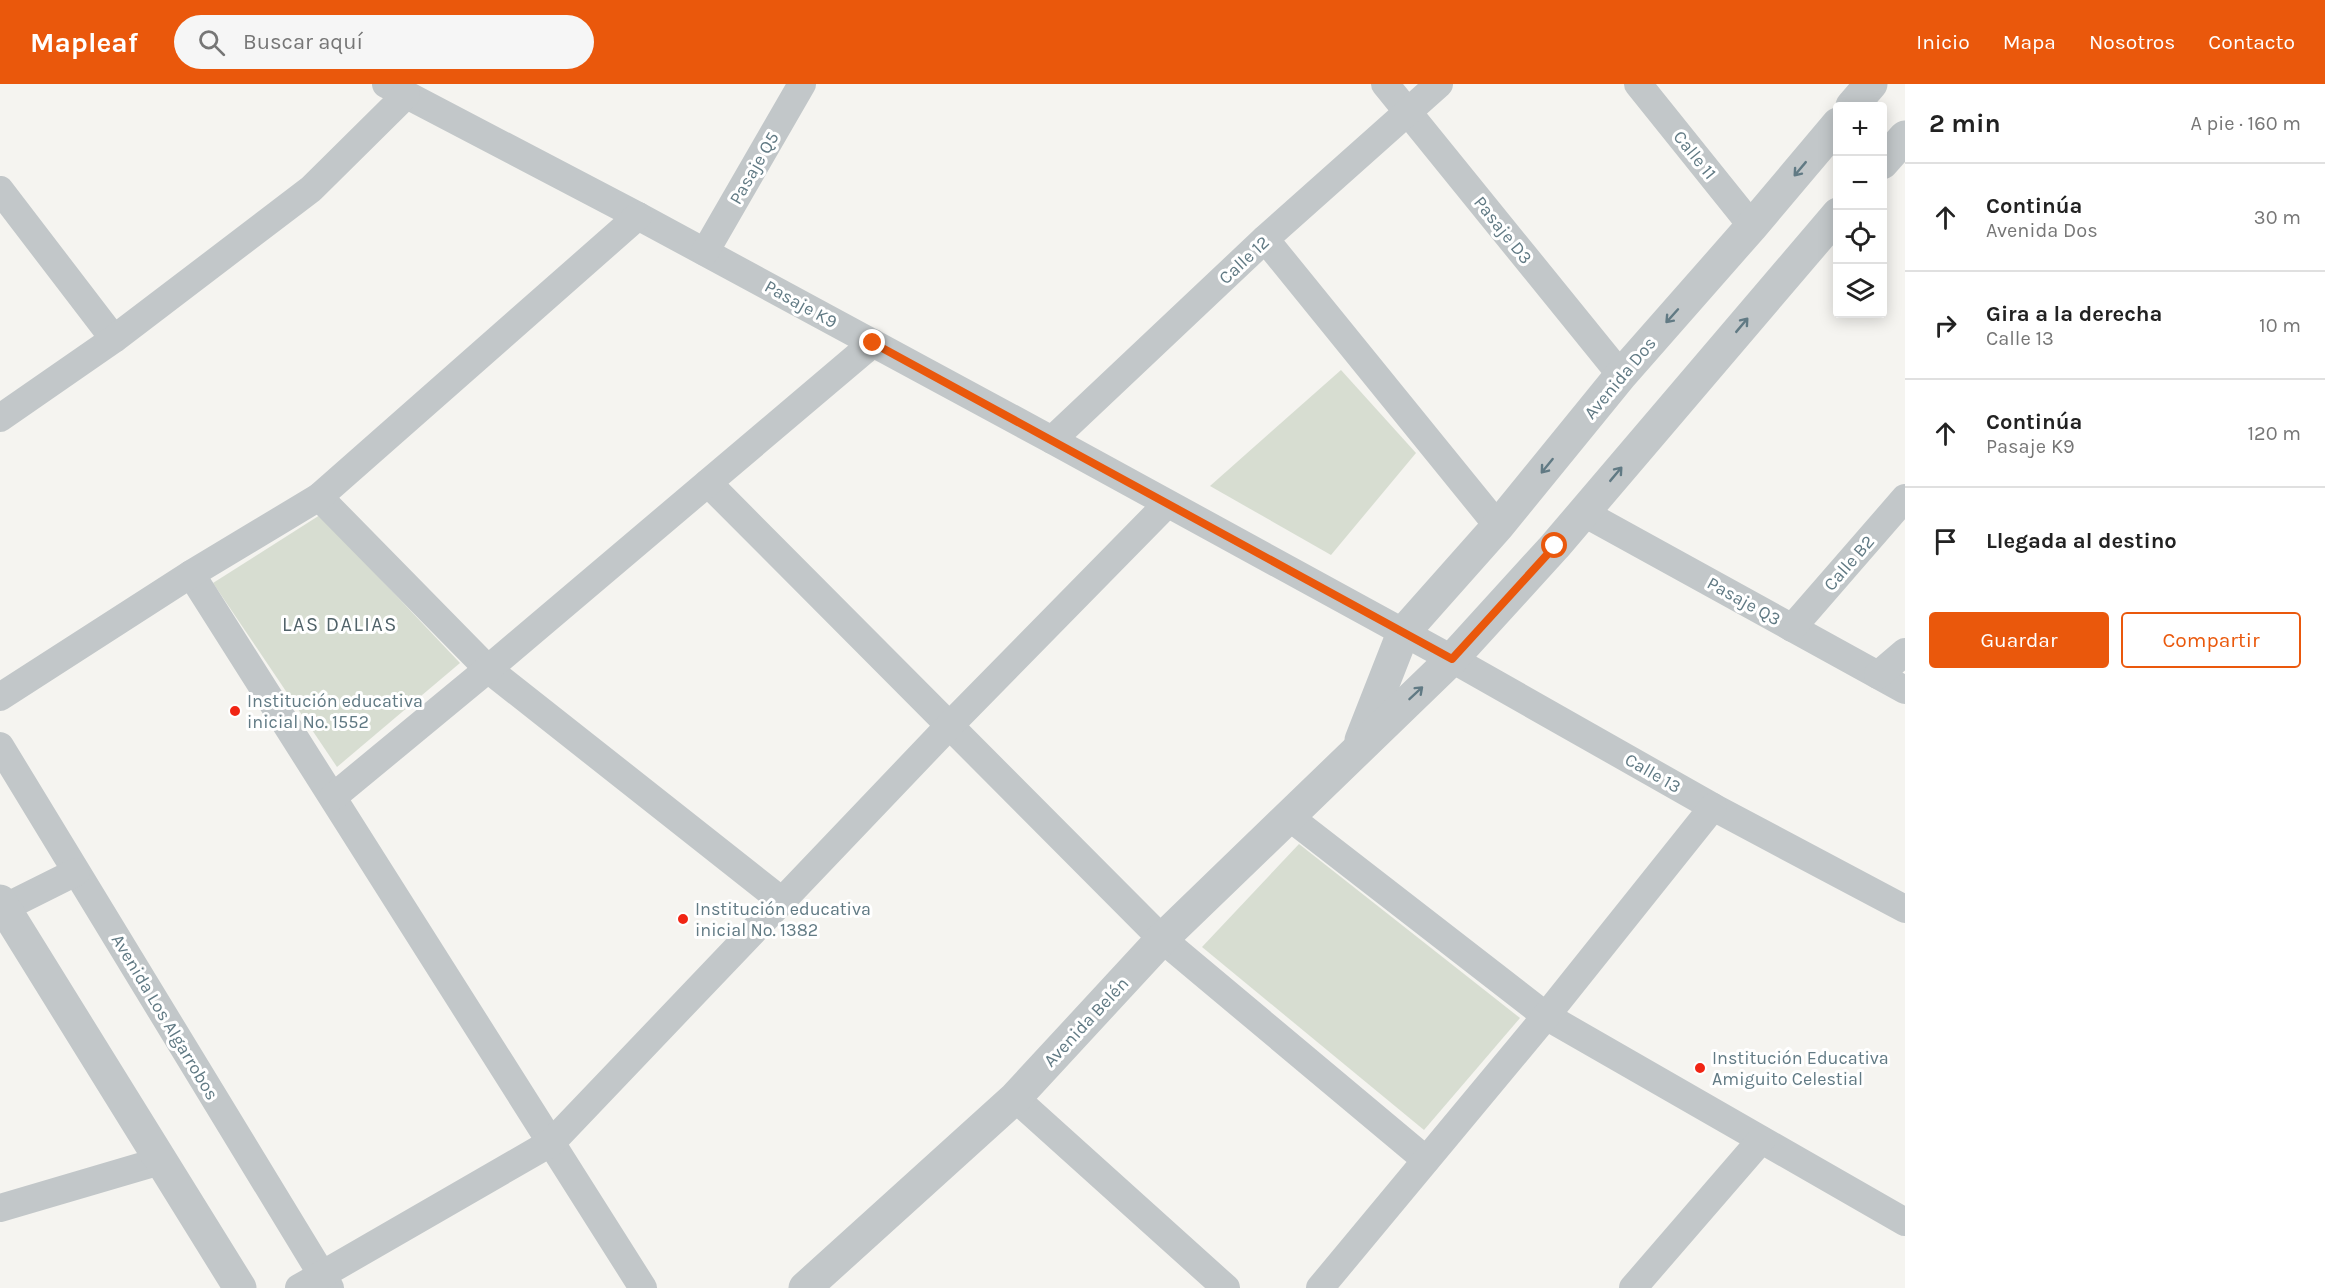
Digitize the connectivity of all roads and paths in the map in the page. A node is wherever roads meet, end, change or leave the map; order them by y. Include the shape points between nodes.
1 (802, 84) edge
2 (1386, 84) edge
3 (1439, 84) edge
4 (1638, 84) edge
5 (1871, 84) edge
6 (396, 90) edge
7 (1855, 102) edge
8 (1408, 113) junction
9 (1833, 130) edge
10 (1905, 137) edge
11 (1887, 157) edge
12 (0, 190) edge
13 (638, 216) junction
14 (1833, 220) edge
15 (1752, 226) junction
16 (1266, 239) junction
17 (705, 252) junction
18 (114, 339) junction
19 (873, 343) junction
20 (1621, 375) junction
21 (0, 418) edge
22 (1052, 440) junction
23 (708, 483) junction
24 (319, 497) junction
25 (1905, 498) edge
26 (1167, 504) junction
27 (1584, 513) junction
28 (1498, 526) junction
29 (191, 574) junction
30 (1792, 628) junction
31 (1403, 633) junction
32 (1905, 652) edge
33 (1452, 659) junction
34 (488, 669) junction
35 (1878, 675) junction
36 (1905, 690) edge
37 (0, 697) edge
38 (949, 726) junction
39 (0, 746) edge
40 (1358, 747) junction
41 (333, 796) junction
42 (1713, 807) junction
43 (1288, 816) junction
44 (76, 872) junction
45 (782, 901) junction
46 (2, 907) edge
47 (1905, 909) edge
48 (1162, 939) junction
49 (1546, 1016) junction
50 (1015, 1098) junction
51 (1761, 1140) junction
52 (552, 1142) junction
53 (1426, 1160) junction
54 (160, 1161) junction
55 (0, 1208) edge
56 (1905, 1222) edge
57 (317, 1284) edge
58 (240, 1288) edge
59 (643, 1288) edge
60 (805, 1288) edge
61 (1226, 1288) edge
62 (1320, 1288) edge
63 (1632, 1288) edge

1 - 17 street, Pasaje Q5
2 - 8 street, Pasaje D3
3 - 8 street, Calle 12
4 - 15 street, Calle 11
5 - 7 street
6 - 13 street, Pasaje K9
6 - 18 street via 311,189
8 - 16 street, Calle 12
8 - 20 street, Pasaje D3
9 -> 15 street, Avenida Dos
10 - 11 street
12 - 18 street
13 - 17 street, Pasaje K9
13 - 24 street
27 -> 14 street
15 -> 20 street, Avenida Dos
16 - 22 street, Calle 12
16 - 28 street
17 - 19 street, Pasaje K9
18 - 21 street
19 - 22 street, Pasaje K9
19 - 23 street
20 -> 28 street, Avenida Dos
22 - 26 street, Pasaje K9
23 - 34 street
23 - 38 street
24 - 29 street
24 - 34 street
25 - 30 street, Calle B2
26 - 31 street, Pasaje K9
26 - 38 street
27 - 30 street, Pasaje Q3
27 - 33 street
28 - 31 street, Avenida Dos
29 - 37 street
29 - 41 street
30 - 35 street, Pasaje Q3
31 - 33 street, Calle 13
31 - 40 street, Avenida Belén
32 - 35 street
40 -> 33 street, Avenida Belén
33 - 42 street, Calle 13
34 - 41 street
34 - 45 street
35 - 36 street, Pasaje Q3
38 - 45 street
38 - 48 street
39 - 44 street, Avenida Los Algarrobos
40 - 43 street, Avenida Belén
41 - 52 street
42 - 47 street, Calle 13
42 - 49 street
43 - 48 street, Avenida Belén
43 - 49 street
44 - 46 street
44 - 57 street, Avenida Los Algarrobos
45 - 52 street
46 - 54 street
48 - 50 street, Avenida Belén
48 - 53 street
49 - 51 street
49 - 53 street
50 - 60 street, Avenida Belén
50 - 61 street
51 - 56 street
51 - 63 street
52 - 57 street
52 - 59 street
53 - 62 street
54 - 55 street
54 - 58 street

